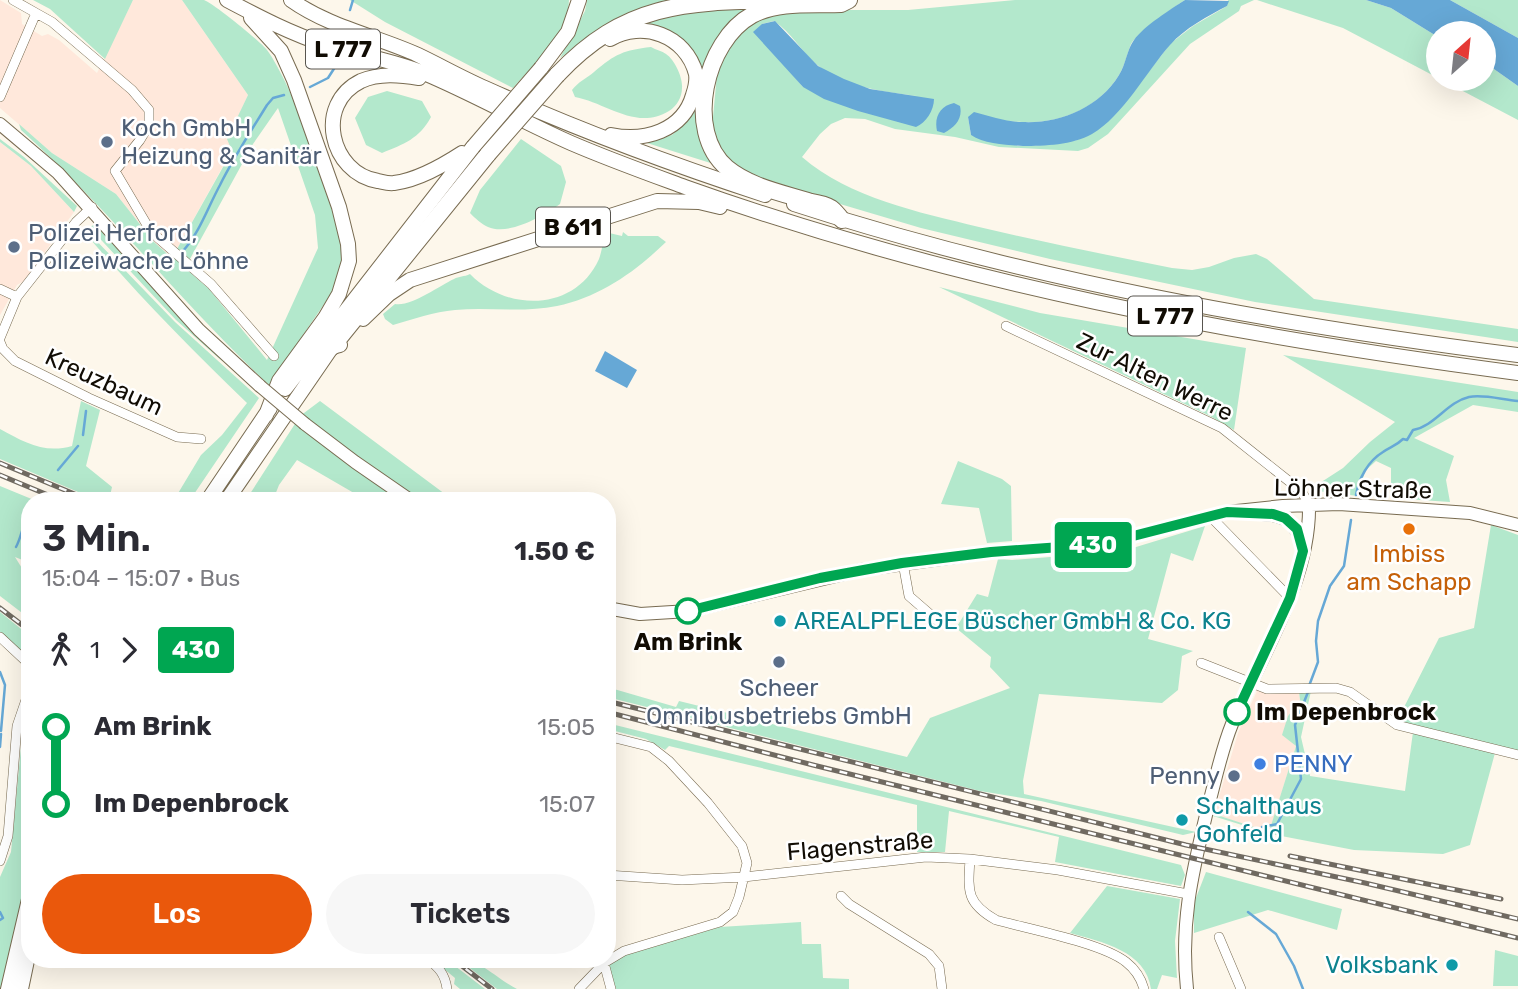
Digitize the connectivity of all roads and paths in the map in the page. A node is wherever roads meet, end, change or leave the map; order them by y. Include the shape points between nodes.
1 (13, 0) edge
2 (227, 0) edge
3 (291, 0) edge
4 (807, 0) edge
5 (849, 0) edge
6 (579, 3) edge
7 (36, 13) junction
8 (557, 75) junction
9 (462, 92) junction
10 (0, 97) edge
11 (0, 124) edge
12 (575, 127) junction
13 (480, 151) junction
14 (92, 208) junction
15 (842, 220) junction
16 (841, 239) junction
17 (0, 289) edge
18 (17, 297) junction
19 (1006, 326) dead end
20 (0, 340) edge
21 (331, 347) junction
22 (1518, 349) edge
23 (1475, 350) junction
24 (1518, 355) edge
25 (274, 356) dead end
26 (1518, 373) edge
27 (265, 415) junction
28 (201, 439) dead end
29 (213, 492) edge
30 (232, 492) edge
31 (398, 492) edge
32 (1309, 504) junction
33 (1227, 512) junction
34 (1210, 516) junction
35 (1516, 525) edge
36 (1303, 551) junction
37 (902, 563) junction
38 (1290, 598) junction
39 (616, 610) edge
40 (939, 622) dead end
41 (0, 637) edge
42 (21, 657) edge
43 (1201, 663) dead end
44 (1250, 684) junction
45 (21, 714) edge
46 (616, 738) edge
47 (1518, 755) edge
48 (970, 859) junction
49 (0, 861) edge
50 (616, 876) edge
51 (744, 877) junction
52 (1188, 894) junction
53 (841, 896) dead end
54 (21, 933) edge
55 (1219, 937) dead end
56 (616, 956) edge
57 (25, 968) edge
58 (439, 968) edge
59 (599, 968) edge
60 (605, 968) edge
61 (8, 989) edge
62 (20, 989) edge
63 (447, 989) edge
64 (579, 989) edge
65 (611, 989) edge
66 (942, 989) edge
67 (1144, 989) edge
68 (1186, 989) edge
69 (1241, 989) edge

1 - 7 street
2 - 9 highway, L 777 via 323,44 424,73
2 - 27 highway via 258,24 281,51 339,207 348,244 349,261 339,294 279,381
3 - 12 highway, L 777 via 310,13 418,55
4 - 8 highway via 713,2 638,16 598,37
5 - 15 highway via 775,6 739,23 710,72 705,122 717,157 740,177 831,208
6 - 13 highway, bridge via 568,32
7 - 10 street
7 - 25 street via 132,90 149,110 149,125 115,172 157,237 211,284
8 - 12 highway via 618,34 639,30 675,42 696,74 690,106 678,121 656,134 615,136
8 - 13 highway, bridge
9 - 13 highway via 403,76 360,82 344,96 332,119 334,141 352,169 369,180 392,184
9 - 16 highway, L 777 via 685,187
11 - 14 main road
12 - 15 highway, L 777
13 - 21 highway
13 - 27 highway
14 - 18 street, Kreuzbaum
14 - 31 main road, bridge via 198,330 305,425
15 - 23 highway, L 777 via 1036,270 1208,306
16 - 21 highway, B 611 via 814,236 699,202 657,201 410,280 389,293 340,345
16 - 26 highway, L 777 via 1023,287 1200,323
17 - 18 street
18 - 20 street, Kreuzbaum
19 - 32 street, Zur Alten Werre via 1222,428 1290,482
20 - 28 street, Kreuzbaum via 15,361 89,398 177,437
21 - 30 highway, B 611
22 - 23 highway, L 777
23 - 24 highway, L 777
27 - 29 highway
32 - 33 main road, Löhner Straße
32 - 35 main road, Löhner Straße via 1470,513
32 - 36 main road
33 - 34 main road, Löhner Straße
33 - 36 main road via 1285,518 1297,529
34 - 37 main road, Löhner Straße via 1102,544
34 - 38 street
36 - 38 main road
37 - 39 main road, Löhner Straße via 688,611 640,614
37 - 40 street via 909,596
38 - 44 main road
41 - 42 street
43 - 44 street
44 - 47 street via 1267,689 1336,688 1350,692 1397,724
44 - 52 main road via 1223,752
45 - 49 street via 8,836
46 - 51 street via 651,747 708,803 742,846 747,863
48 - 51 street, Flagenstraße via 926,857
48 - 52 street, Flagenstraße
48 - 67 street via 968,891 981,911 996,920 1108,951 1127,963 1141,978
50 - 51 street, Flagenstraße via 682,880
51 - 56 street via 733,912 720,922
52 - 68 main road
53 - 66 street via 929,954 939,966
54 - 61 highway
55 - 69 street
57 - 62 highway
58 - 63 street
59 - 64 street
60 - 65 street

